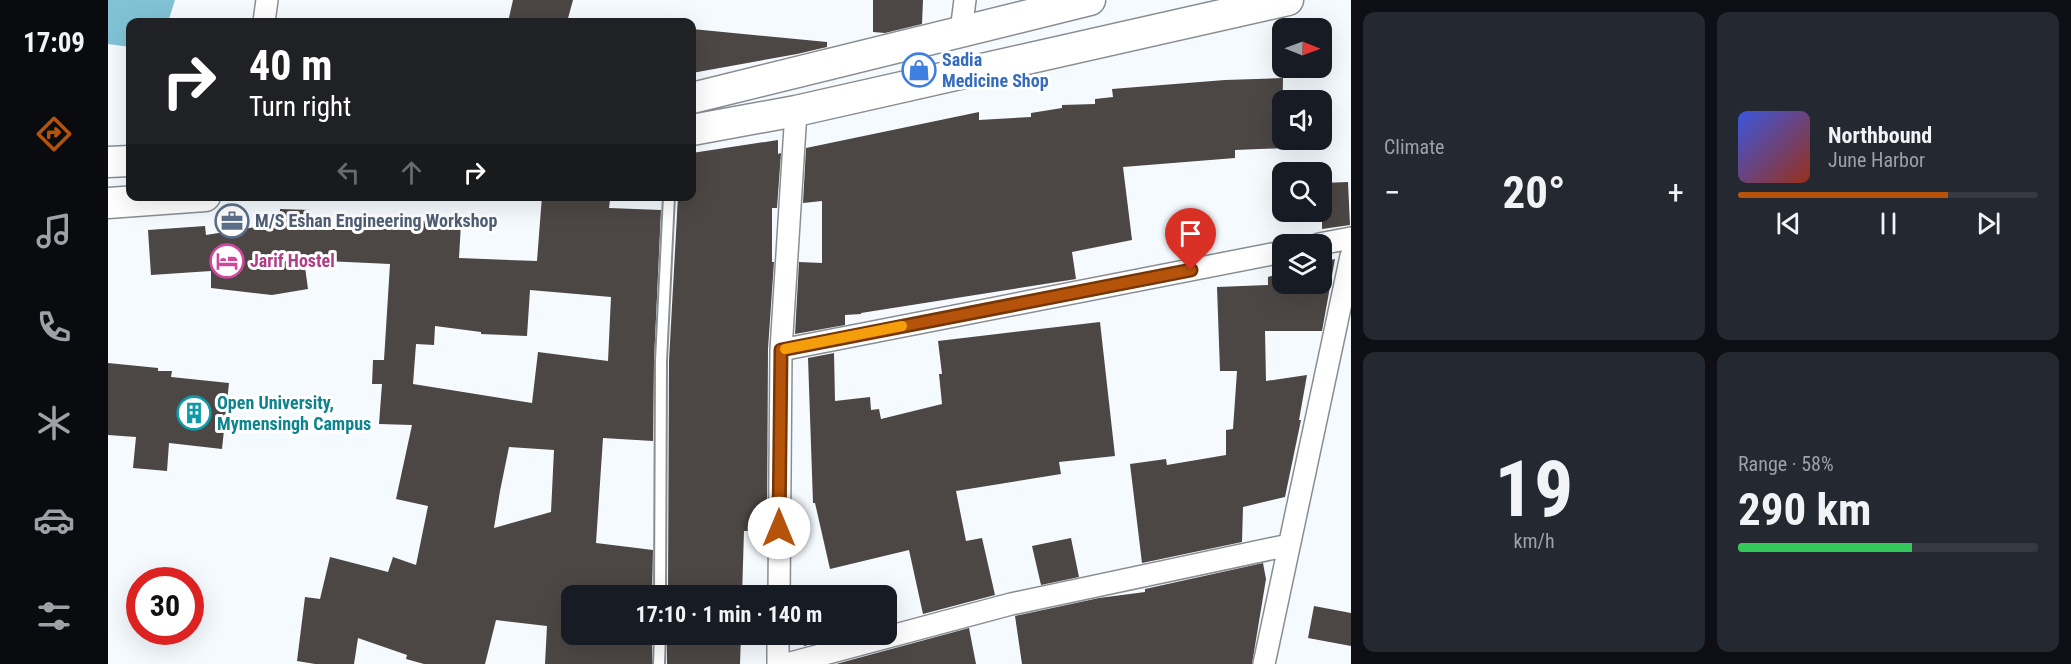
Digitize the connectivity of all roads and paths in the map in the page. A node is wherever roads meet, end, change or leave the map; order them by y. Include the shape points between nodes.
1 (267, 0) edge
2 (965, 0) edge
3 (1090, 0) edge
4 (1288, 0) edge
5 (265, 18) edge
6 (961, 31) junction
7 (696, 97) edge
8 (796, 111) junction
9 (696, 129) edge
10 (126, 161) edge
11 (108, 162) edge
12 (126, 201) edge
13 (669, 201) edge
14 (108, 202) edge
15 (1351, 238) edge
16 (1332, 242) edge
17 (1272, 254) edge
18 (1351, 256) edge
19 (781, 350) junction
20 (1289, 545) junction
21 (660, 585) edge
22 (778, 585) edge
23 (660, 645) edge
24 (778, 645) edge
25 (659, 664) edge
26 (778, 664) edge
27 (787, 664) edge
28 (1264, 664) edge

1 - 5 street
2 - 6 street
3 - 6 main road
4 - 8 main road
6 - 7 main road
8 - 9 main road
8 - 19 street
10 - 11 main road
12 - 14 main road
13 - 21 lane via 661,362
15 - 16 street
17 - 19 street
18 - 20 street
19 - 22 street
20 - 27 street via 1011,604
20 - 28 street
23 - 25 lane
24 - 26 street

